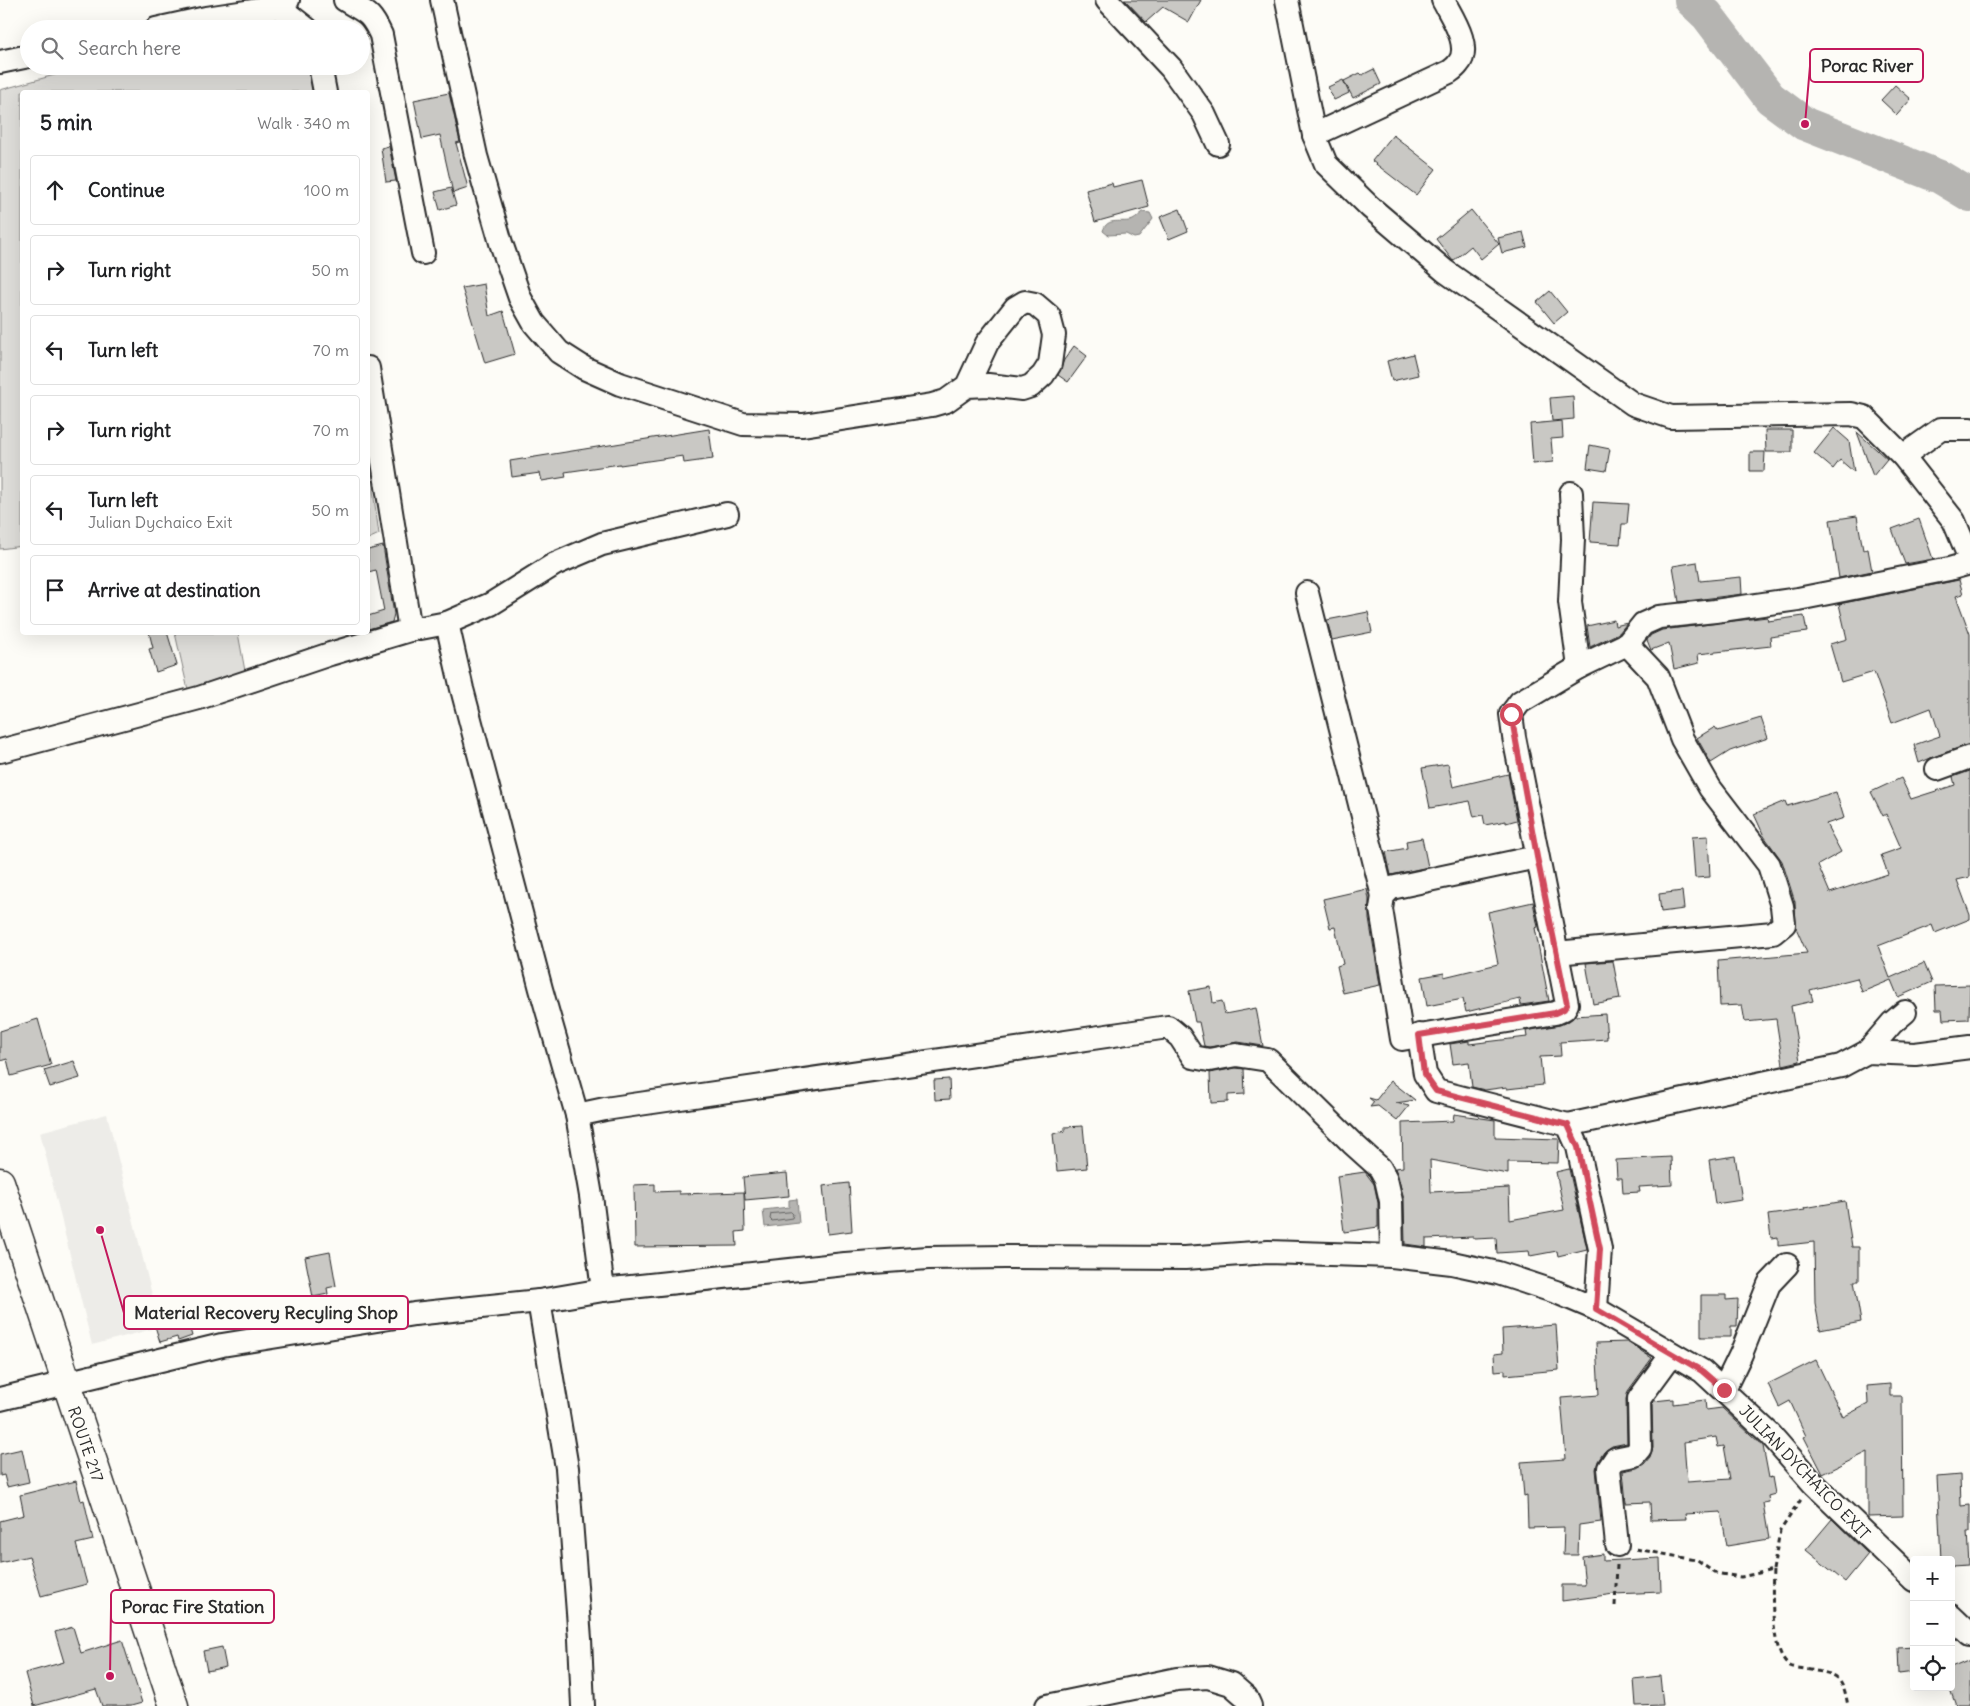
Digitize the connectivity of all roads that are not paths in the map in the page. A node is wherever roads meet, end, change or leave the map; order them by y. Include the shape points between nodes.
1 (346, 0) edge
2 (442, 0) edge
3 (1107, 0) edge
4 (1286, 0) edge
5 (1443, 0) edge
6 (282, 2) edge
7 (197, 20) edge
8 (299, 20) edge
9 (20, 58) edge
10 (0, 62) edge
11 (322, 75) edge
12 (325, 90) edge
13 (1314, 135) junction
14 (1218, 144) dead end
15 (423, 253) dead end
16 (370, 380) edge
17 (967, 386) dead end
18 (1970, 428) edge
19 (1904, 456) junction
20 (1571, 494) dead end
21 (727, 514) dead end
22 (1970, 561) edge
23 (1307, 593) dead end
24 (447, 623) junction
25 (410, 630) junction
26 (1627, 644) junction
27 (1579, 667) junction
28 (0, 751) edge
29 (1970, 757) edge
30 (1937, 770) dead end
31 (1537, 857) junction
32 (1383, 896) junction
33 (1556, 953) junction
34 (1905, 1012) dead end
35 (1419, 1035) junction
36 (1970, 1047) edge
37 (1867, 1052) junction
38 (577, 1115) junction
39 (1568, 1125) junction
40 (0, 1182) edge
41 (1392, 1256) junction
42 (1787, 1265) dead end
43 (603, 1290) junction
44 (539, 1302) junction
45 (1596, 1309) junction
46 (1672, 1354) junction
47 (65, 1382) junction
48 (1724, 1390) junction
49 (0, 1399) edge
50 (1617, 1545) road end
51 (1910, 1576) edge
52 (1955, 1620) edge
53 (1970, 1634) edge
54 (174, 1706) edge
55 (583, 1706) edge
56 (1047, 1706) edge
57 (1250, 1706) edge

1 - 15 street via 373,18 381,35
2 - 17 street via 476,156 501,243 520,298 534,322 559,352 584,368 620,384 743,424 803,425 932,405 946,401
3 - 14 street via 1171,68 1204,114
4 - 13 street
5 - 13 street via 1462,40 1460,63 1449,72
6 - 7 street
6 - 8 street
9 - 10 street
11 - 12 street
13 - 19 street via 1326,164 1370,207 1445,271 1633,404 1671,417 1851,414 1864,417
16 - 25 street
18 - 19 street via 1941,429
19 - 22 street via 1954,521
20 - 27 street via 1570,602
21 - 24 street via 602,544 555,564 491,604
22 - 26 street via 1940,571 1798,599 1659,617 1643,624
23 - 32 street
24 - 25 street
24 - 38 street via 464,698
25 - 28 street via 199,698
26 - 27 street
26 - 33 street via 1658,677 1682,739 1710,788 1769,865 1784,924 1773,933
27 - 31 street via 1520,702 1511,714
29 - 30 street
31 - 32 street via 1391,888
31 - 33 street
32 - 35 street via 1381,909 1402,1039
33 - 35 street via 1567,1004 1564,1009
34 - 37 street
35 - 39 street via 1424,1074 1436,1091
36 - 37 street via 1915,1054
37 - 39 street via 1841,1066
38 - 41 street via 1168,1027 1180,1037 1193,1057 1210,1060 1236,1055 1268,1060 1380,1168 1386,1178 1391,1201
38 - 43 street
39 - 45 street via 1578,1147 1600,1249
40 - 47 main road, ROUTE 217
41 - 43 street, JULIAN DYCHAICO EXIT via 1268,1252 1185,1258 928,1258
41 - 45 street, JULIAN DYCHAICO EXIT via 1452,1263 1498,1274 1556,1292
42 - 48 street via 1769,1284
43 - 44 street, JULIAN DYCHAICO EXIT
44 - 47 street, JULIAN DYCHAICO EXIT via 414,1314 222,1345
44 - 55 street via 567,1468
45 - 46 street, JULIAN DYCHAICO EXIT
46 - 48 street, JULIAN DYCHAICO EXIT via 1702,1371
46 - 50 street via 1639,1399 1640,1448 1634,1455 1615,1460 1610,1468
47 - 49 street, JULIAN DYCHAICO EXIT
47 - 54 main road, ROUTE 217
48 - 51 street, JULIAN DYCHAICO EXIT via 1770,1434 1813,1483
52 - 53 street
56 - 57 street via 1177,1679 1208,1677 1231,1684

